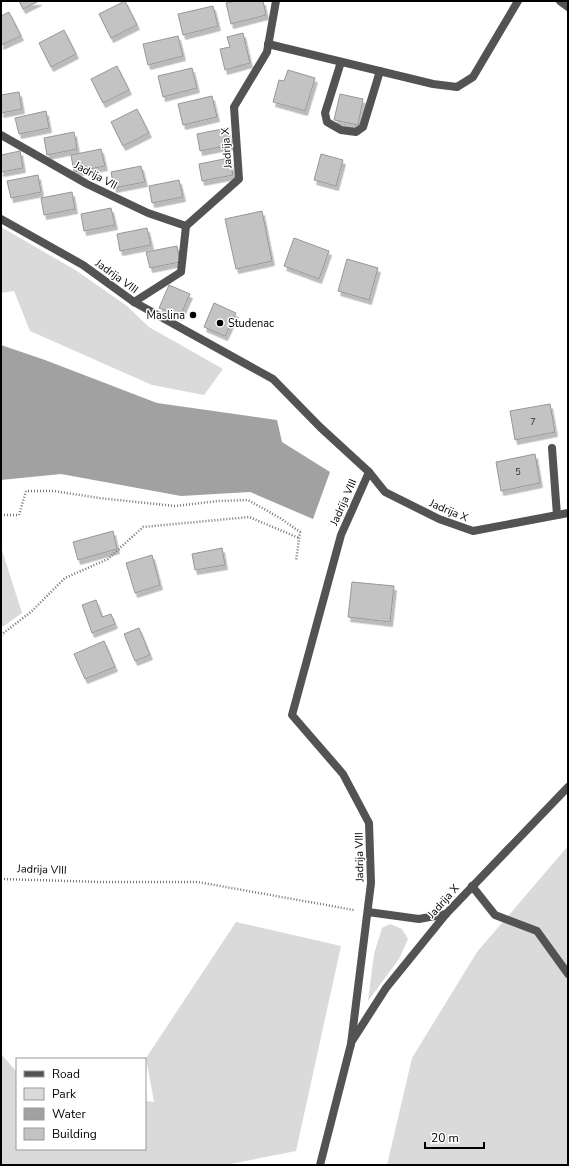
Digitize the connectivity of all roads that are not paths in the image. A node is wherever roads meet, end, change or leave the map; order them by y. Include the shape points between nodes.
1 (276, 1) edge
2 (518, 1) edge
3 (560, 1) edge
4 (568, 7) edge
5 (268, 44) junction
6 (341, 62) junction
7 (380, 71) junction
8 (1, 135) edge
9 (1, 219) edge
10 (186, 226) junction
11 (134, 302) junction
12 (552, 448) dead end
13 (369, 472) junction
14 (568, 513) edge
15 (557, 515) junction
16 (568, 787) edge
17 (472, 886) junction
18 (368, 912) junction
19 (446, 914) junction
20 (568, 974) edge
21 (351, 1044) junction
22 (320, 1165) edge

1 - 5 street, Jadrija X
2 - 7 street via 473,77 457,87
3 - 4 street
5 - 6 street
5 - 10 street, Jadrija X via 267,52 234,107 239,179
6 - 7 street
6 - 7 street via 325,113 326,122 341,130 356,132 363,127
8 - 10 street, Jadrija VII via 87,184 148,213
9 - 11 street, Jadrija VIII via 83,265
10 - 11 street via 181,272
11 - 13 street, Jadrija VIII via 273,379
12 - 15 street
13 - 15 street, Jadrija X via 385,492 439,519 473,531
13 - 18 street, Jadrija VIII via 341,535 292,715 343,774 369,823 371,883
14 - 15 street, Jadrija X
16 - 17 street, Jadrija X
17 - 19 street, Jadrija X
17 - 20 street via 495,915 537,931
18 - 19 street via 419,919
18 - 21 street, Jadrija VIII
19 - 21 street, Jadrija X via 386,988
21 - 22 street

